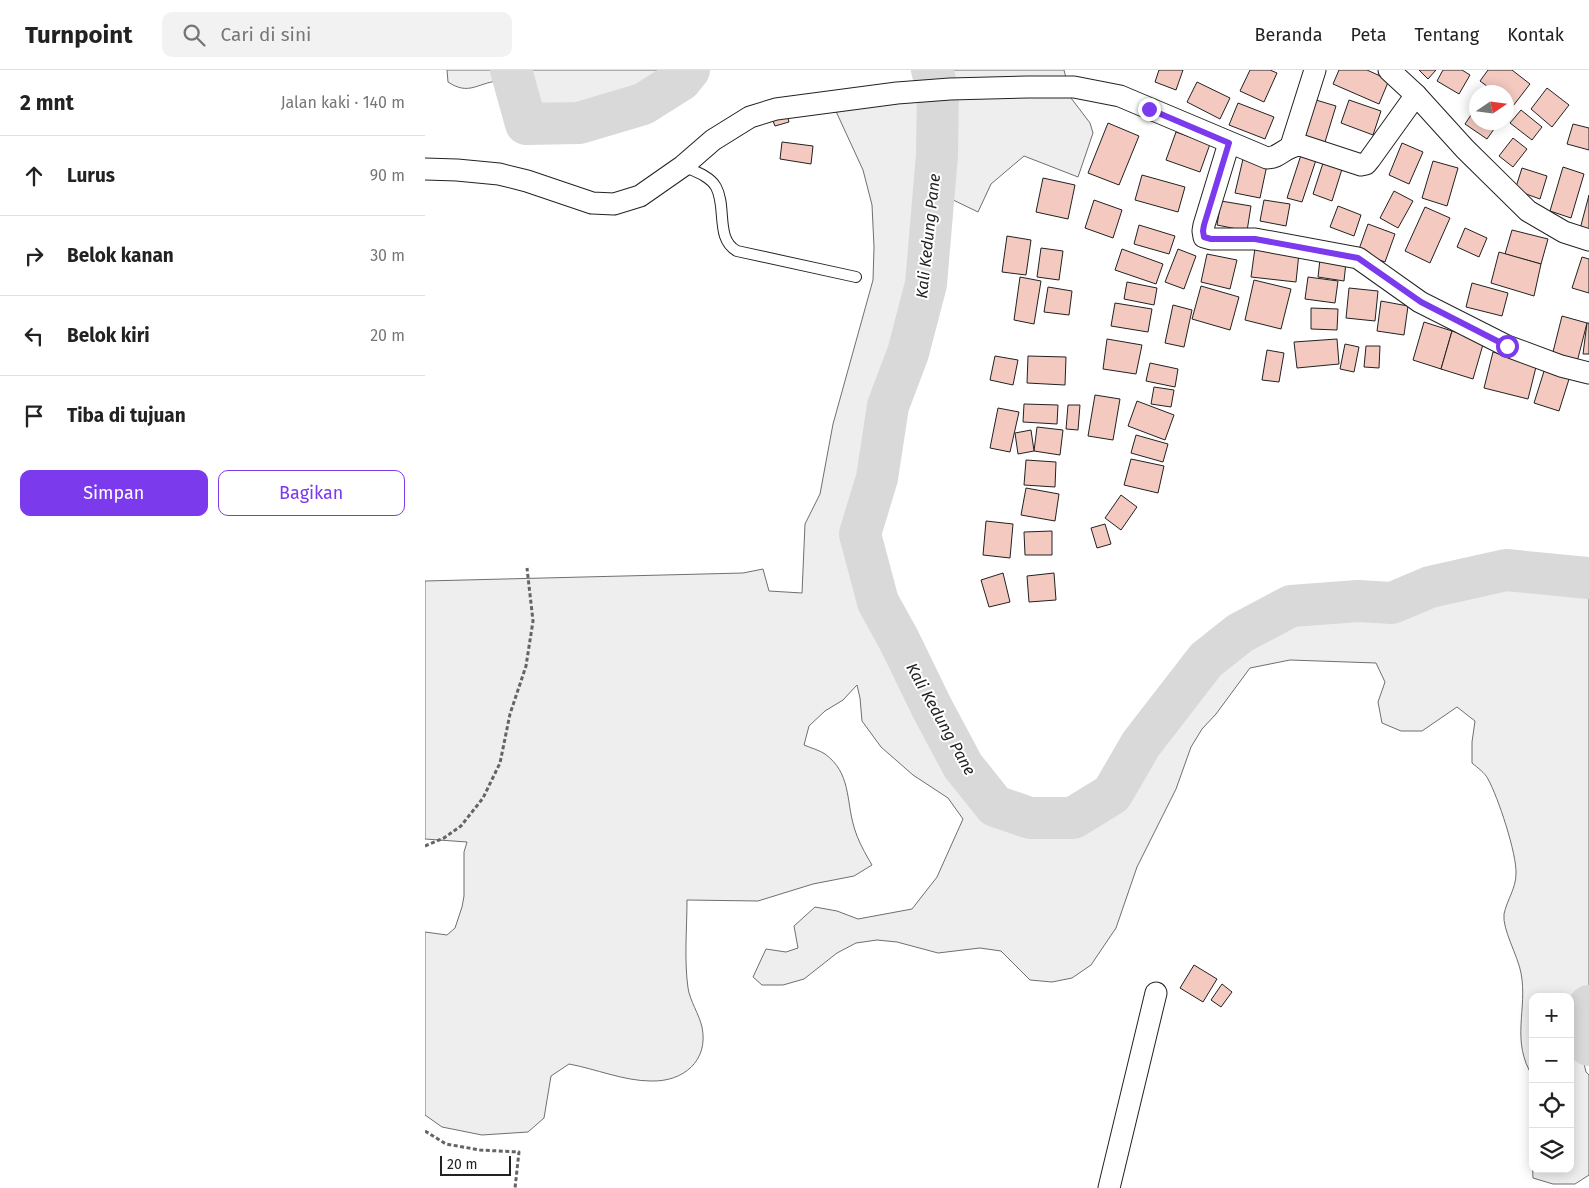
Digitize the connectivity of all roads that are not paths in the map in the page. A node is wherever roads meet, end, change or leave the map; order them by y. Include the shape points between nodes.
1 (1315, 70) edge
2 (1389, 70) edge
3 (1416, 95) junction
4 (1229, 143) junction
5 (1291, 146) junction
6 (683, 166) junction
7 (425, 170) edge
8 (1589, 240) edge
9 (856, 277) dead end
10 (1589, 373) edge
11 (1156, 993) dead end
12 (1109, 1188) edge

1 - 5 street
2 - 3 street
3 - 5 street via 1366,164 1300,145
3 - 8 street via 1528,211 1564,232
4 - 5 street via 1267,158 1273,158
4 - 6 street via 1120,96 1074,86 950,89 775,109 750,117 713,140
4 - 10 street via 1204,225 1204,237 1255,239 1358,258 1421,302 1498,342
6 - 7 street via 641,196 615,204 592,203 499,174
6 - 9 lane via 709,179 716,187 726,242 730,247
11 - 12 street

